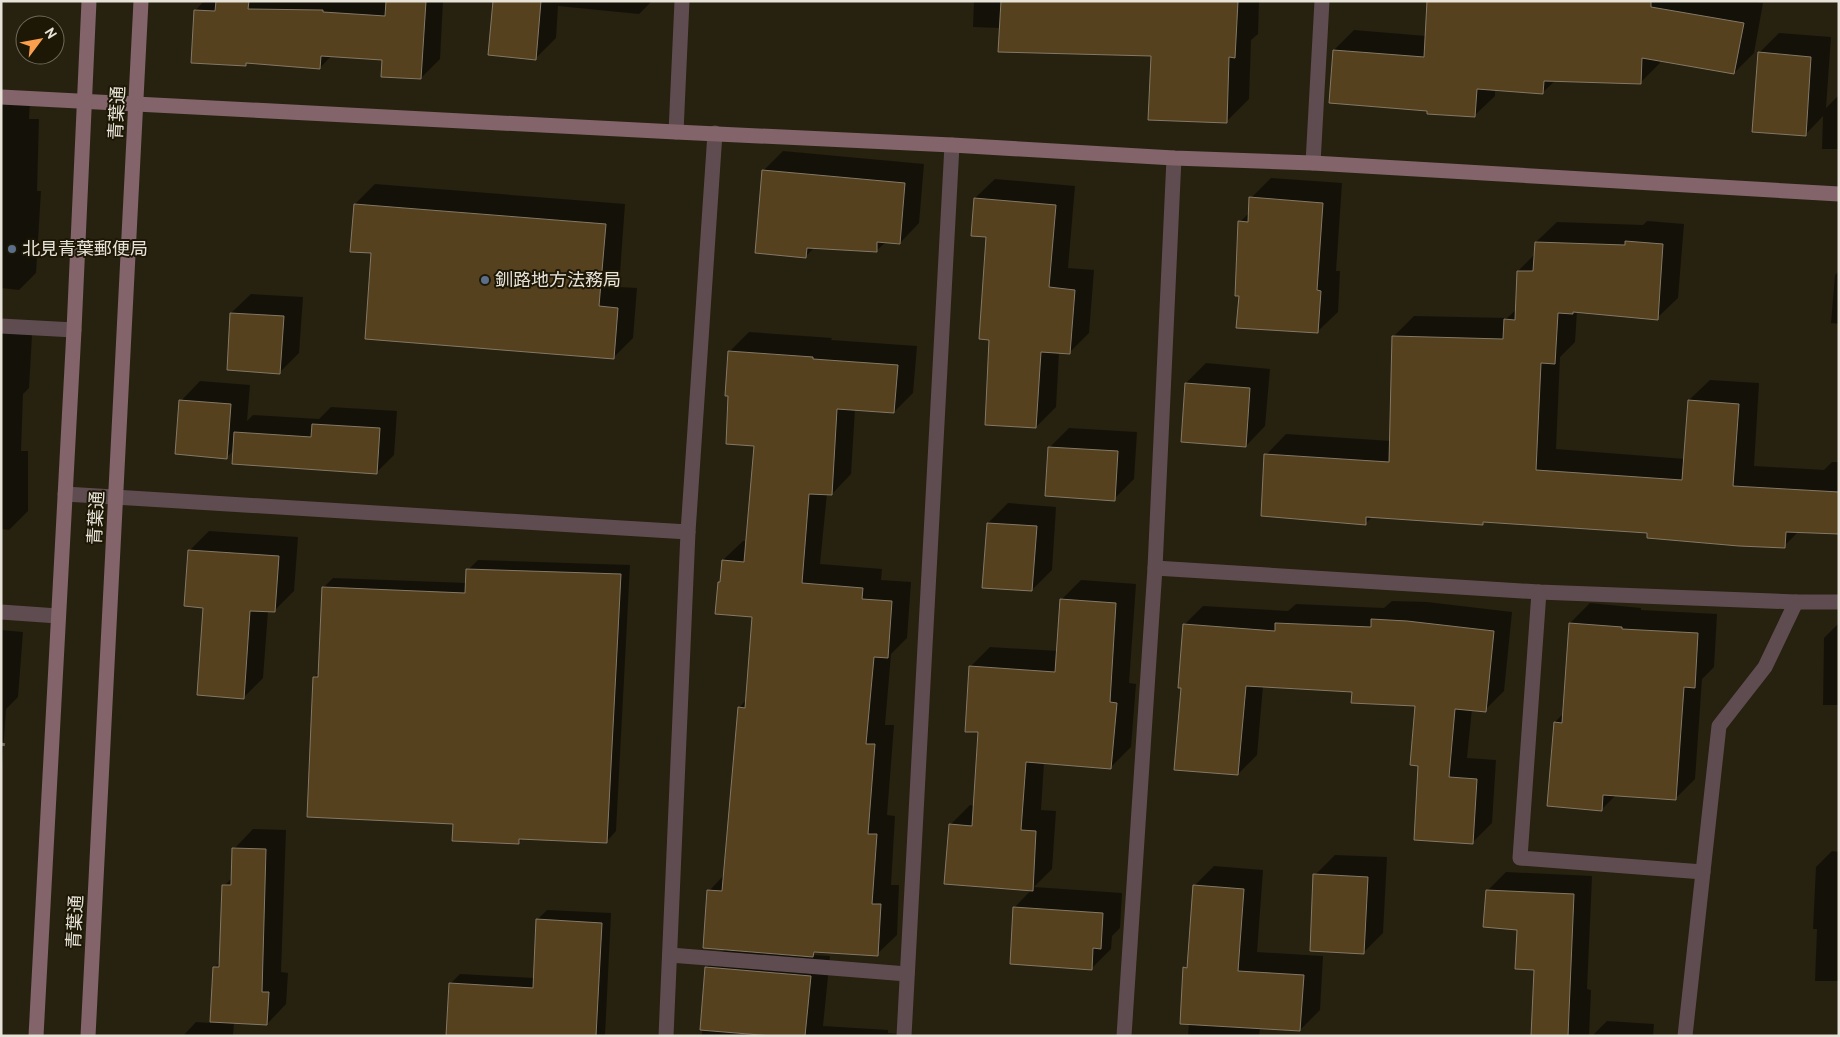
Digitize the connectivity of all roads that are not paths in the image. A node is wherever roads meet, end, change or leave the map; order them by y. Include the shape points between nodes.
1 (89, 1) edge
2 (141, 1) edge
3 (682, 1) edge
4 (1322, 1) edge
5 (1, 97) edge
6 (84, 102) junction
7 (136, 103) junction
8 (676, 132) junction
9 (715, 133) junction
10 (952, 145) junction
11 (1174, 158) junction
12 (1313, 163) junction
13 (1839, 194) edge
14 (1, 326) edge
15 (74, 330) junction
16 (65, 494) junction
17 (116, 496) junction
18 (688, 532) junction
19 (1155, 568) junction
20 (1539, 592) junction
21 (1796, 602) junction
22 (1839, 602) edge
23 (1, 612) edge
24 (58, 616) junction
25 (1703, 872) junction
26 (670, 955) junction
27 (907, 974) junction
28 (36, 1036) edge
29 (88, 1036) edge
30 (666, 1036) edge
31 (904, 1036) edge
32 (1124, 1036) edge
33 (1685, 1036) edge

1 - 6 street, 青葉通
2 - 7 street, 青葉通
3 - 8 street
4 - 12 street
5 - 6 street
6 - 7 street
6 - 15 street, 青葉通
7 - 8 street
7 - 17 street, 青葉通
8 - 9 street
9 - 10 street
9 - 18 street
10 - 11 street
10 - 27 street
11 - 12 street
11 - 19 street
12 - 13 street
14 - 15 street
15 - 16 street, 青葉通
16 - 17 street
16 - 24 street, 青葉通
17 - 18 street
17 - 29 street, 青葉通
18 - 26 street
19 - 20 street
19 - 32 street
20 - 21 street
20 - 25 street via 1520,858
21 - 22 street
21 - 25 street via 1764,667 1719,726
23 - 24 street
24 - 28 street, 青葉通
25 - 33 street
26 - 27 street
26 - 30 street
27 - 31 street

